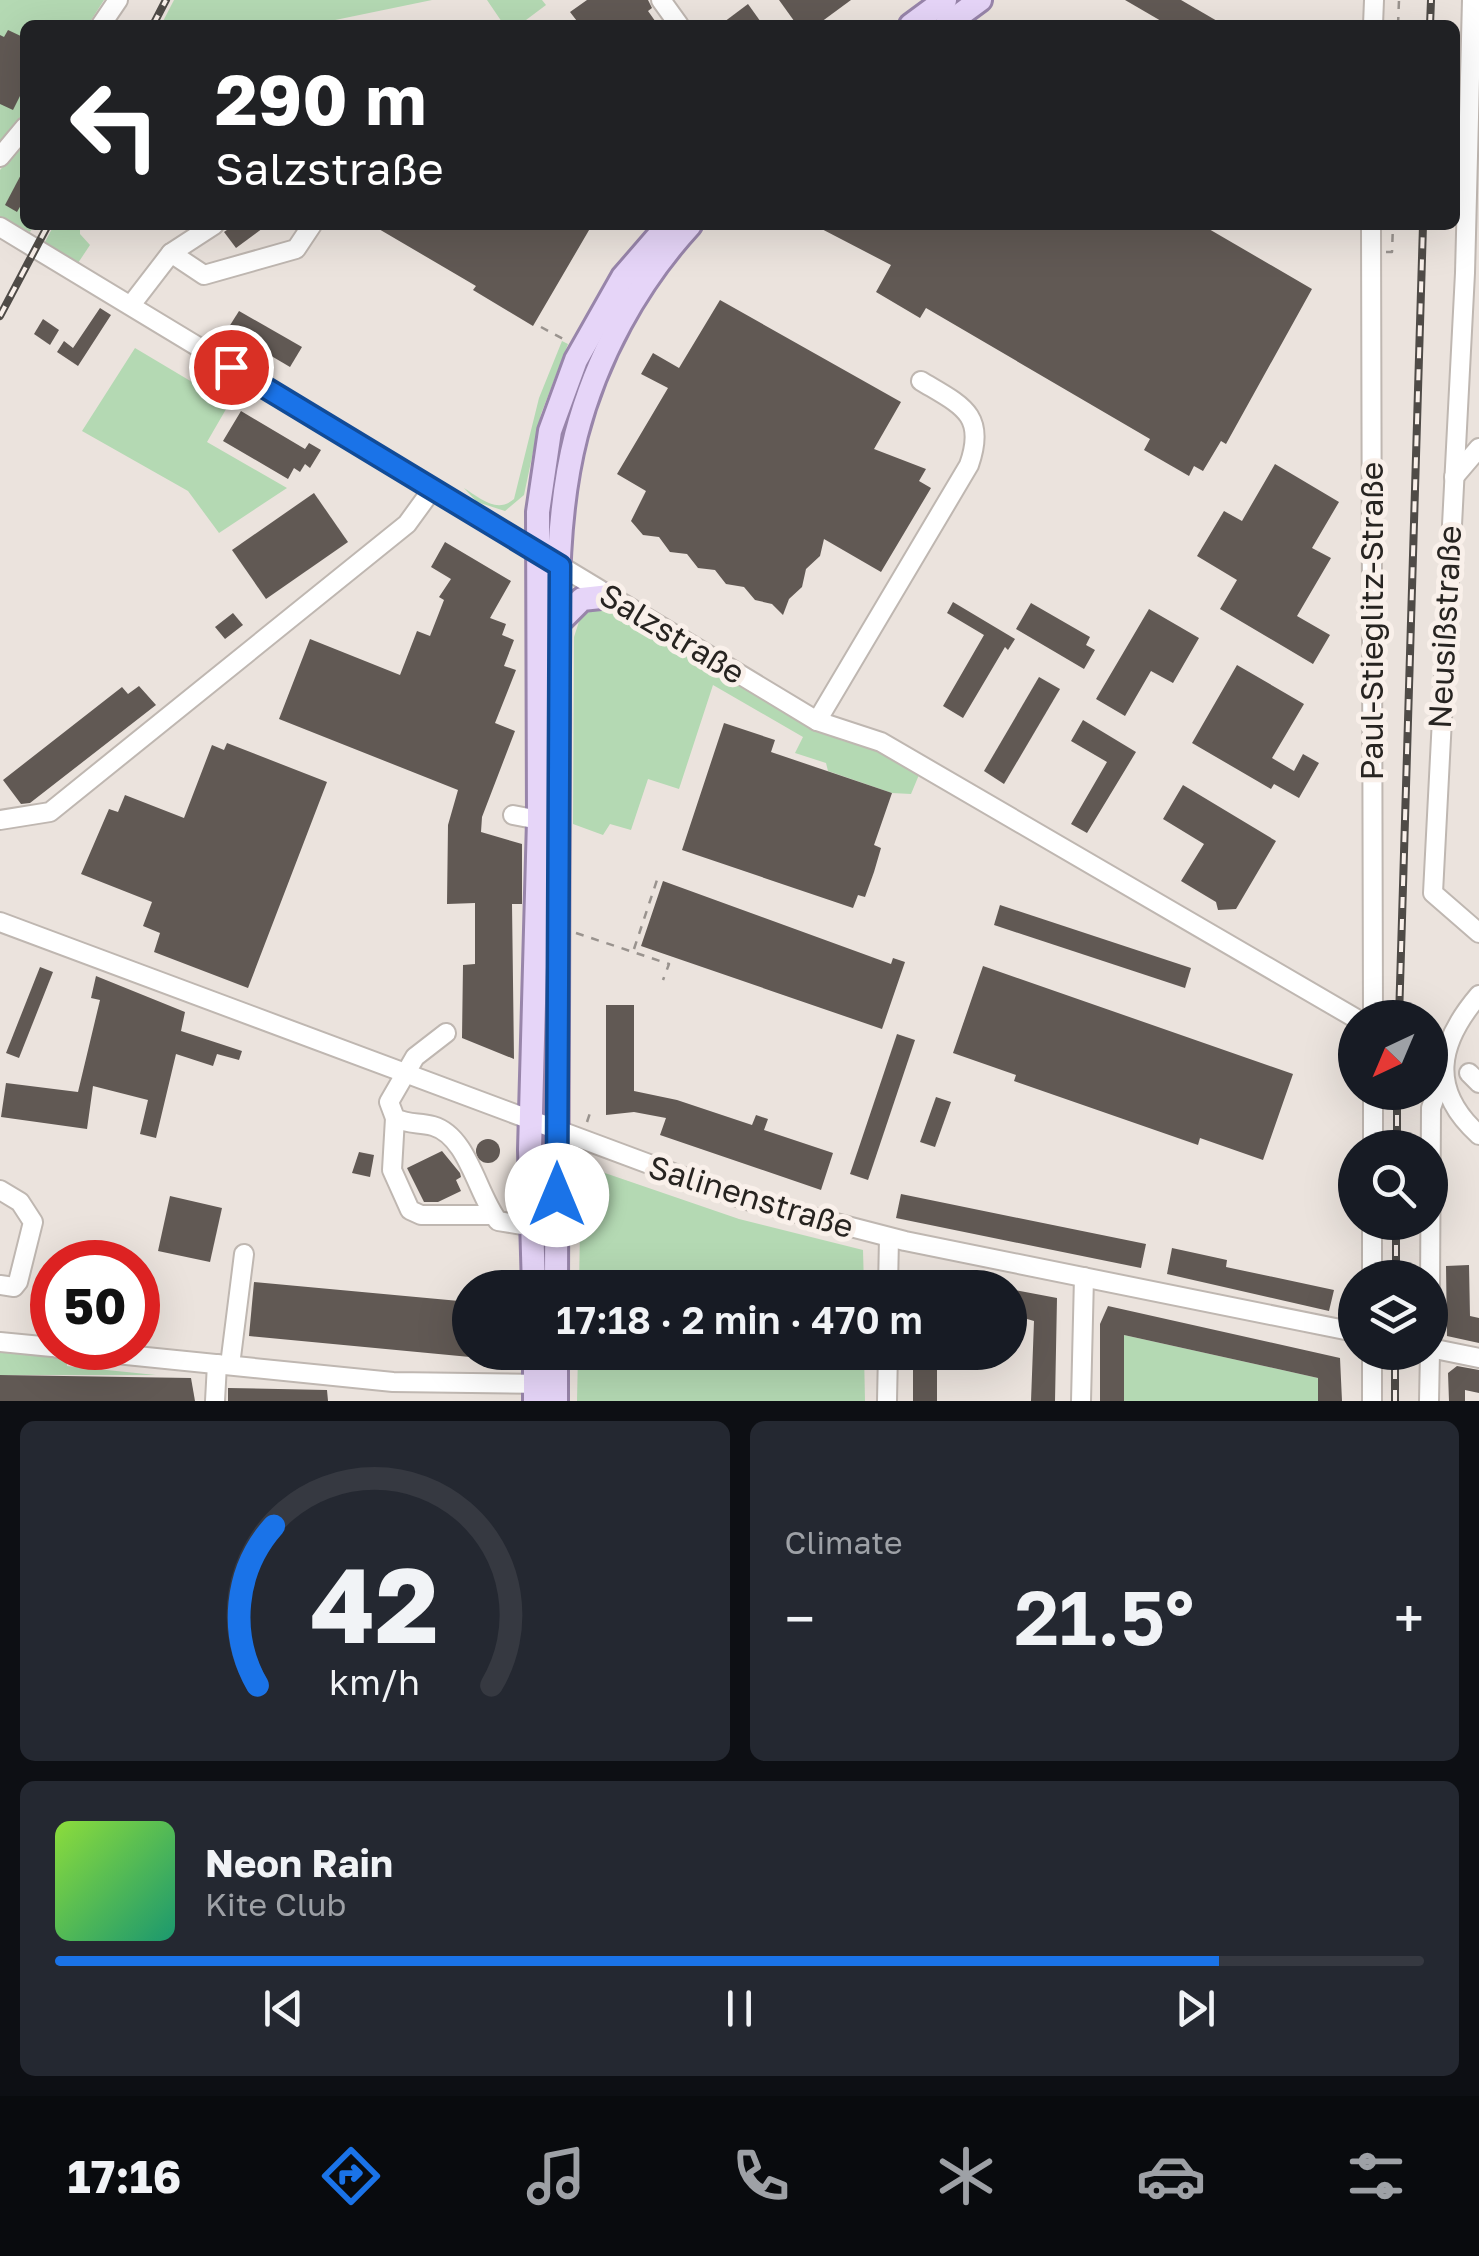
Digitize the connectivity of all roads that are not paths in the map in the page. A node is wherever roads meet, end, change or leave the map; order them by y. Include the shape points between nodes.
1 (660, 0) edge
2 (980, 0) edge
3 (1472, 0) edge
4 (951, 14) edge
5 (675, 20) edge
6 (20, 133) edge
7 (0, 157) edge
8 (0, 227) edge
9 (206, 230) edge
10 (309, 230) edge
11 (664, 230) edge
12 (686, 230) edge
13 (1371, 230) edge
14 (171, 253) junction
15 (131, 306) junction
16 (921, 381) dead end
17 (1479, 448) edge
18 (1454, 477) junction
19 (431, 490) junction
20 (536, 553) junction
21 (560, 566) junction
22 (610, 596) junction
23 (559, 622) junction
24 (817, 720) junction
25 (513, 815) dead end
26 (0, 820) edge
27 (539, 820) junction
28 (0, 922) edge
29 (1479, 933) edge
30 (1479, 995) edge
31 (1373, 1000) edge
32 (1338, 1008) edge
33 (446, 1033) dead end
34 (1448, 1046) edge
35 (404, 1075) junction
36 (1448, 1092) edge
37 (1431, 1110) edge
38 (395, 1118) junction
39 (531, 1123) junction
40 (558, 1132) junction
41 (1479, 1135) edge
42 (0, 1190) edge
43 (494, 1214) junction
44 (534, 1227) junction
45 (889, 1238) junction
46 (244, 1254) dead end
47 (1430, 1260) edge
48 (534, 1270) edge
49 (556, 1270) edge
50 (888, 1270) edge
51 (1084, 1277) junction
52 (0, 1285) edge
53 (1338, 1329) edge
54 (0, 1342) edge
55 (30, 1345) edge
56 (1448, 1353) edge
57 (160, 1358) edge
58 (1479, 1358) edge
59 (223, 1365) junction
60 (888, 1370) edge
61 (1372, 1370) edge
62 (1430, 1370) edge
63 (545, 1393) edge
64 (215, 1401) edge
65 (888, 1401) edge
66 (1080, 1401) edge
67 (1372, 1401) edge
68 (1430, 1401) edge

1 - 5 street
2 - 4 main road
3 - 18 street, Neusißstraße
6 - 7 street
8 - 15 street, Salzstraße
9 - 14 street
10 - 14 street via 296,248 204,276
11 - 20 main road via 608,301 561,396 550,431
12 - 21 main road via 640,289 591,386 576,438
13 - 31 street, Paul-Stieglitz-Straße
14 - 15 street
15 - 19 street, Salzstraße
16 - 24 street via 970,414 978,438 969,465
17 - 18 street
18 - 29 street, Neusißstraße via 1433,893
19 - 20 street, Salzstraße
19 - 26 street via 412,532 367,557 50,812
20 - 21 street, Salzstraße
20 - 27 main road
21 - 22 street, Salzstraße
21 - 23 main road
22 - 23 main road via 582,598
22 - 24 street, Salzstraße
23 - 40 main road
24 - 32 street, Salzstraße via 881,742 1092,856
25 - 27 street
27 - 39 main road
28 - 35 street, Salinenstraße
30 - 34 street
33 - 35 street
35 - 38 street via 390,1102
35 - 39 street, Salinenstraße
36 - 41 street
37 - 47 street
38 - 43 street via 455,1139
38 - 43 street via 392,1170 410,1210
39 - 40 street, Salinenstraße
39 - 44 main road
40 - 45 street, Salinenstraße via 743,1199
40 - 49 main road
42 - 52 street via 20,1202 33,1222 18,1282
43 - 44 street via 498,1221
44 - 48 main road
45 - 50 street
45 - 51 street, Salinenstraße
46 - 59 street
51 - 53 street, Salinenstraße
51 - 66 street
54 - 55 street
56 - 58 street
57 - 59 street
59 - 63 street
59 - 64 street
60 - 65 street
61 - 67 street
62 - 68 street

